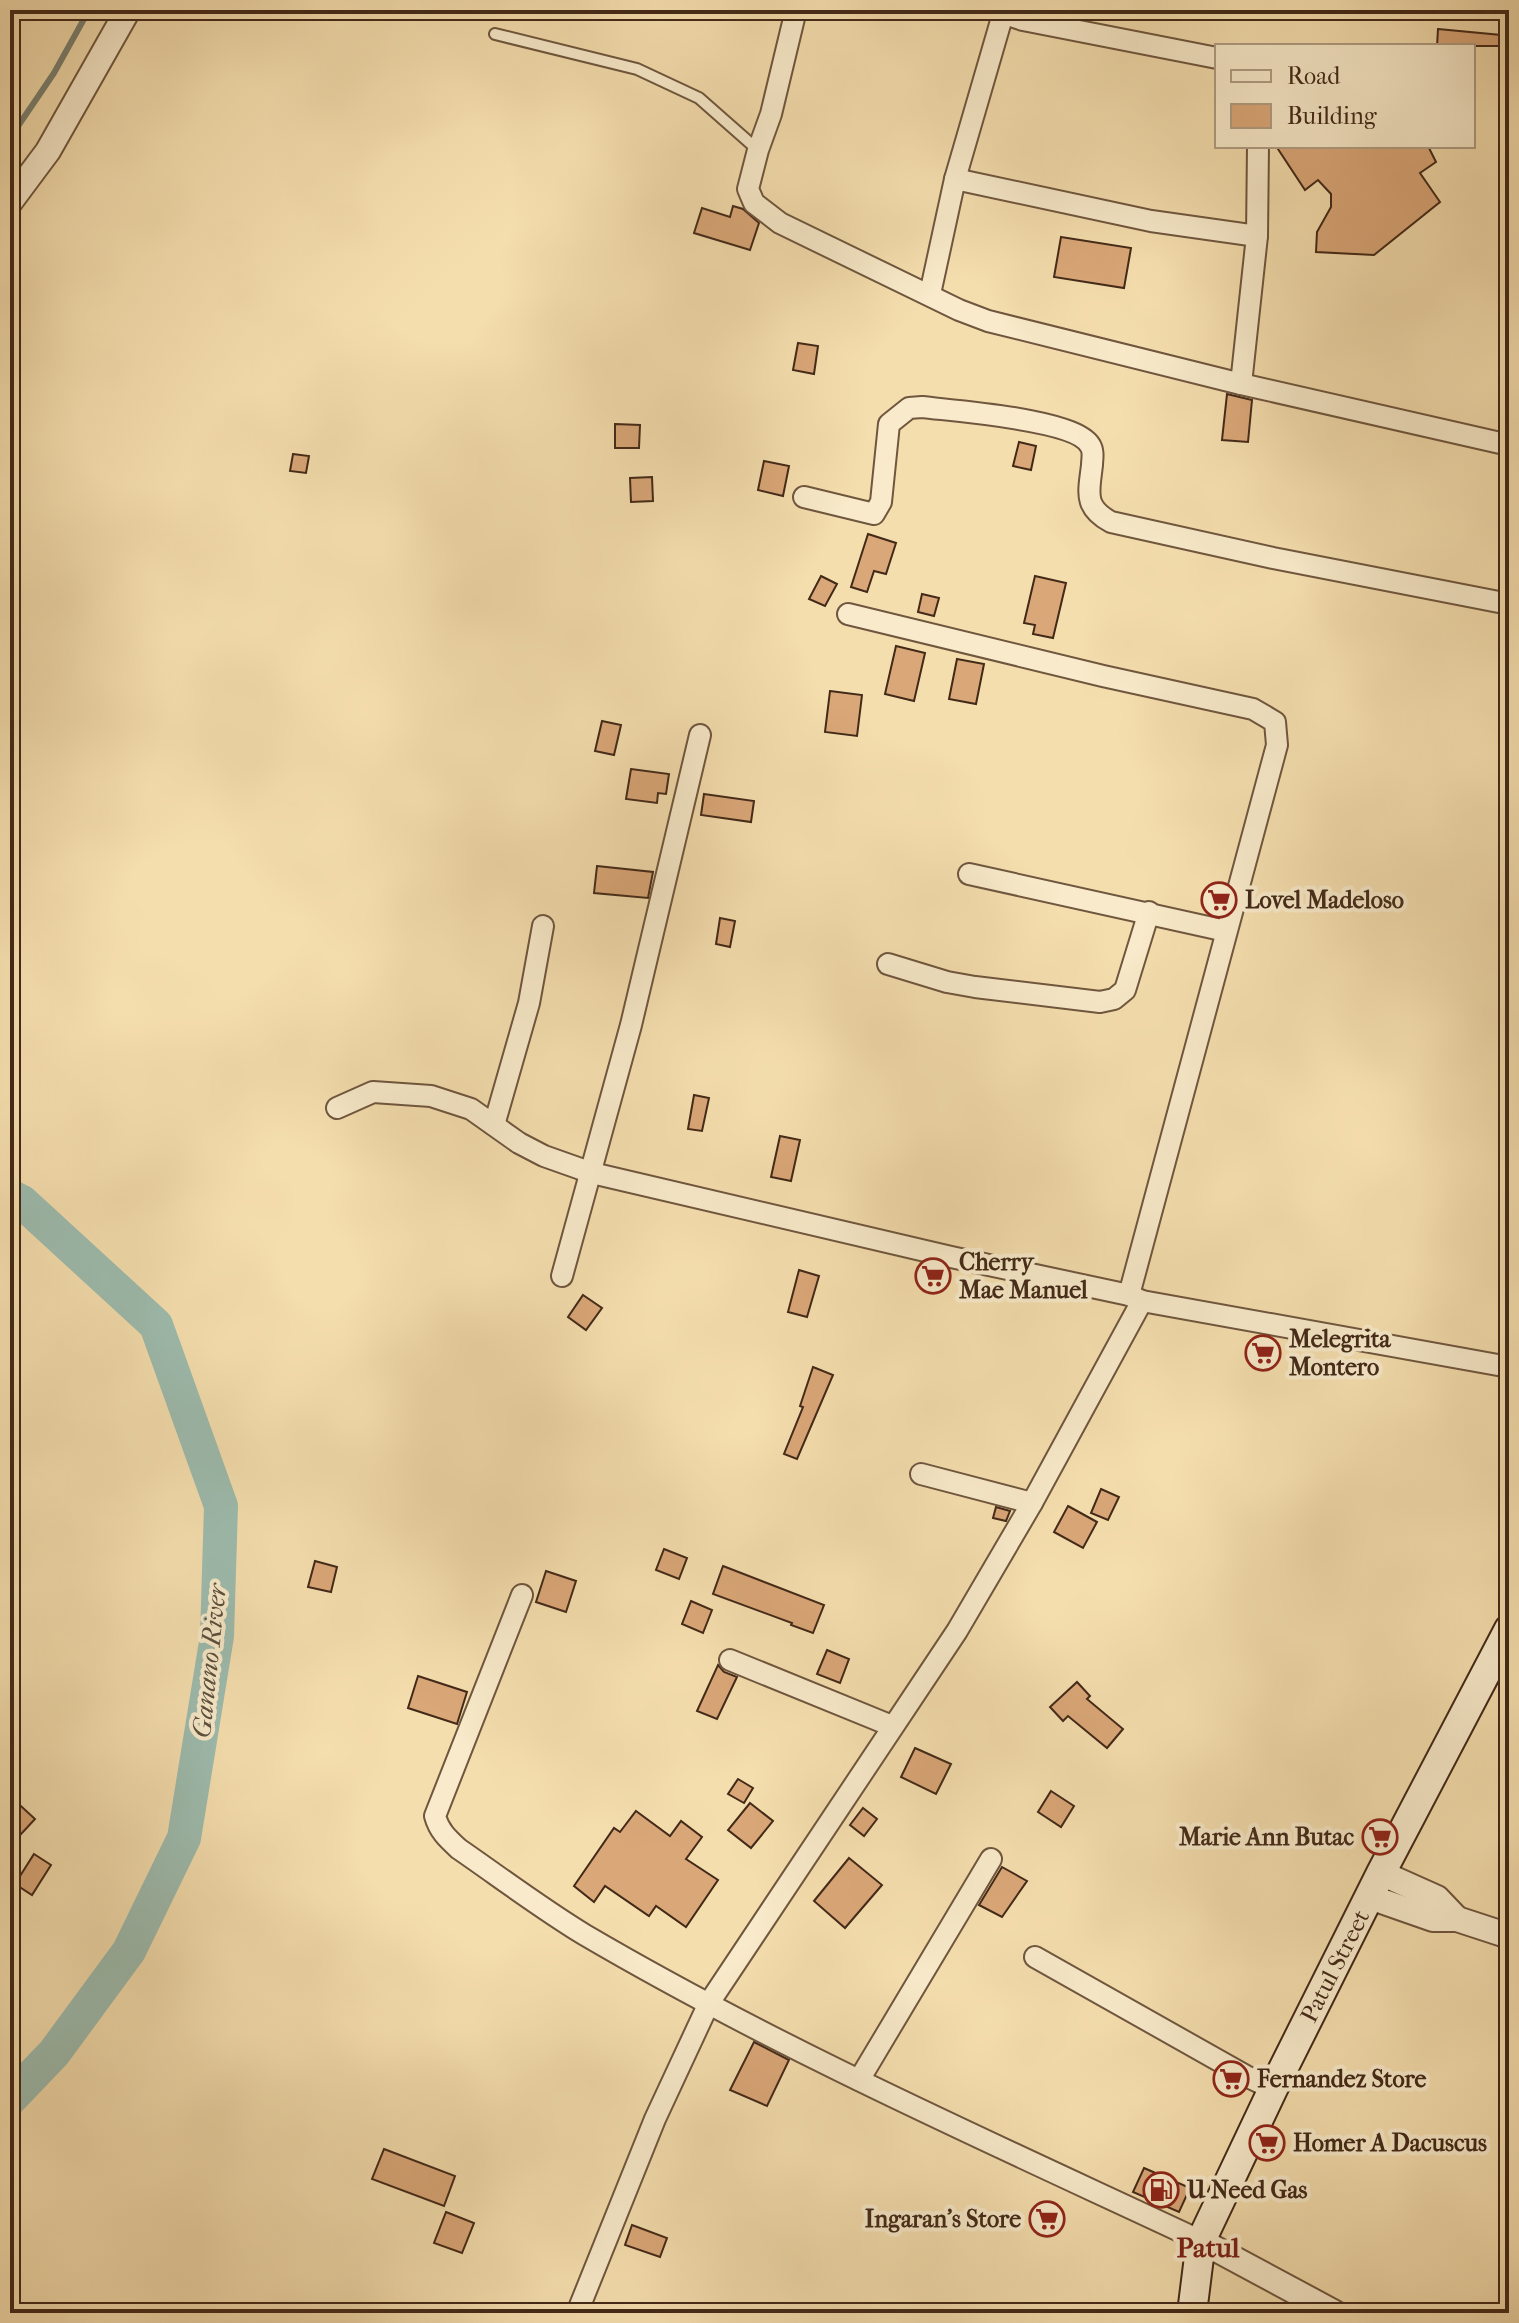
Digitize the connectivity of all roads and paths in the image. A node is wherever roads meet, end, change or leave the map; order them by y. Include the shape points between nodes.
1 (128, 10) edge
2 (796, 10) edge
3 (998, 12) edge
4 (495, 34) dead end
5 (1215, 58) edge
6 (1258, 148) edge
7 (758, 150) junction
8 (955, 179) junction
9 (10, 202) edge
10 (1257, 236) junction
11 (930, 294) junction
12 (1241, 384) junction
13 (1509, 445) edge
14 (804, 497) dead end
15 (1509, 604) edge
16 (848, 614) dead end
17 (700, 735) dead end
18 (969, 874) dead end
19 (1149, 912) junction
20 (543, 926) dead end
21 (1226, 931) junction
22 (888, 964) dead end
23 (337, 1108) dead end
24 (494, 1125) junction
25 (592, 1173) junction
26 (562, 1276) dead end
27 (1135, 1298) junction
28 (1509, 1367) edge
29 (921, 1474) dead end
30 (1032, 1503) junction
31 (522, 1595) dead end
32 (1509, 1629) edge
33 (730, 1660) dead end
34 (892, 1726) junction
35 (991, 1859) dead end
36 (1376, 1885) junction
37 (1509, 1936) edge
38 (1035, 1957) dead end
39 (709, 2003) junction
40 (859, 2080) junction
41 (1273, 2089) junction
42 (1201, 2241) junction
43 (577, 2313) edge
44 (1192, 2313) edge
45 (1335, 2313) edge

1 - 9 street via 48,151
2 - 7 street
3 - 5 street
3 - 8 street
4 - 7 lane via 637,69 699,98
6 - 10 street
7 - 11 street via 748,189 760,210
8 - 10 street via 1151,221
8 - 11 street
10 - 12 street
11 - 12 street via 988,321
12 - 13 street
14 - 15 street via 874,514 881,502 889,424 909,408 1022,418 1075,433 1089,443 1093,450 1088,497 1091,507 1111,522
16 - 21 street via 1253,709 1275,722 1277,745
17 - 25 street
18 - 19 street
19 - 21 street
19 - 22 street via 1125,990 1100,1002 947,982
20 - 24 street via 529,1003
21 - 27 street
23 - 24 street via 373,1092 402,1092 471,1109
24 - 25 street via 544,1156
25 - 26 street
25 - 27 street
27 - 28 street
27 - 30 street
29 - 30 street
30 - 34 street via 957,1631
31 - 39 street via 435,1816 438,1827 459,1849 583,1934
32 - 36 main road, Patul Street
33 - 34 street
34 - 39 street
35 - 40 street
36 - 37 street via 1437,1898 1457,1919
36 - 41 main road, Patul Street
38 - 41 street
39 - 40 street
39 - 43 street via 655,2119
40 - 42 street
41 - 42 main road, Patul Street
42 - 44 main road, Patul Street
42 - 45 street

